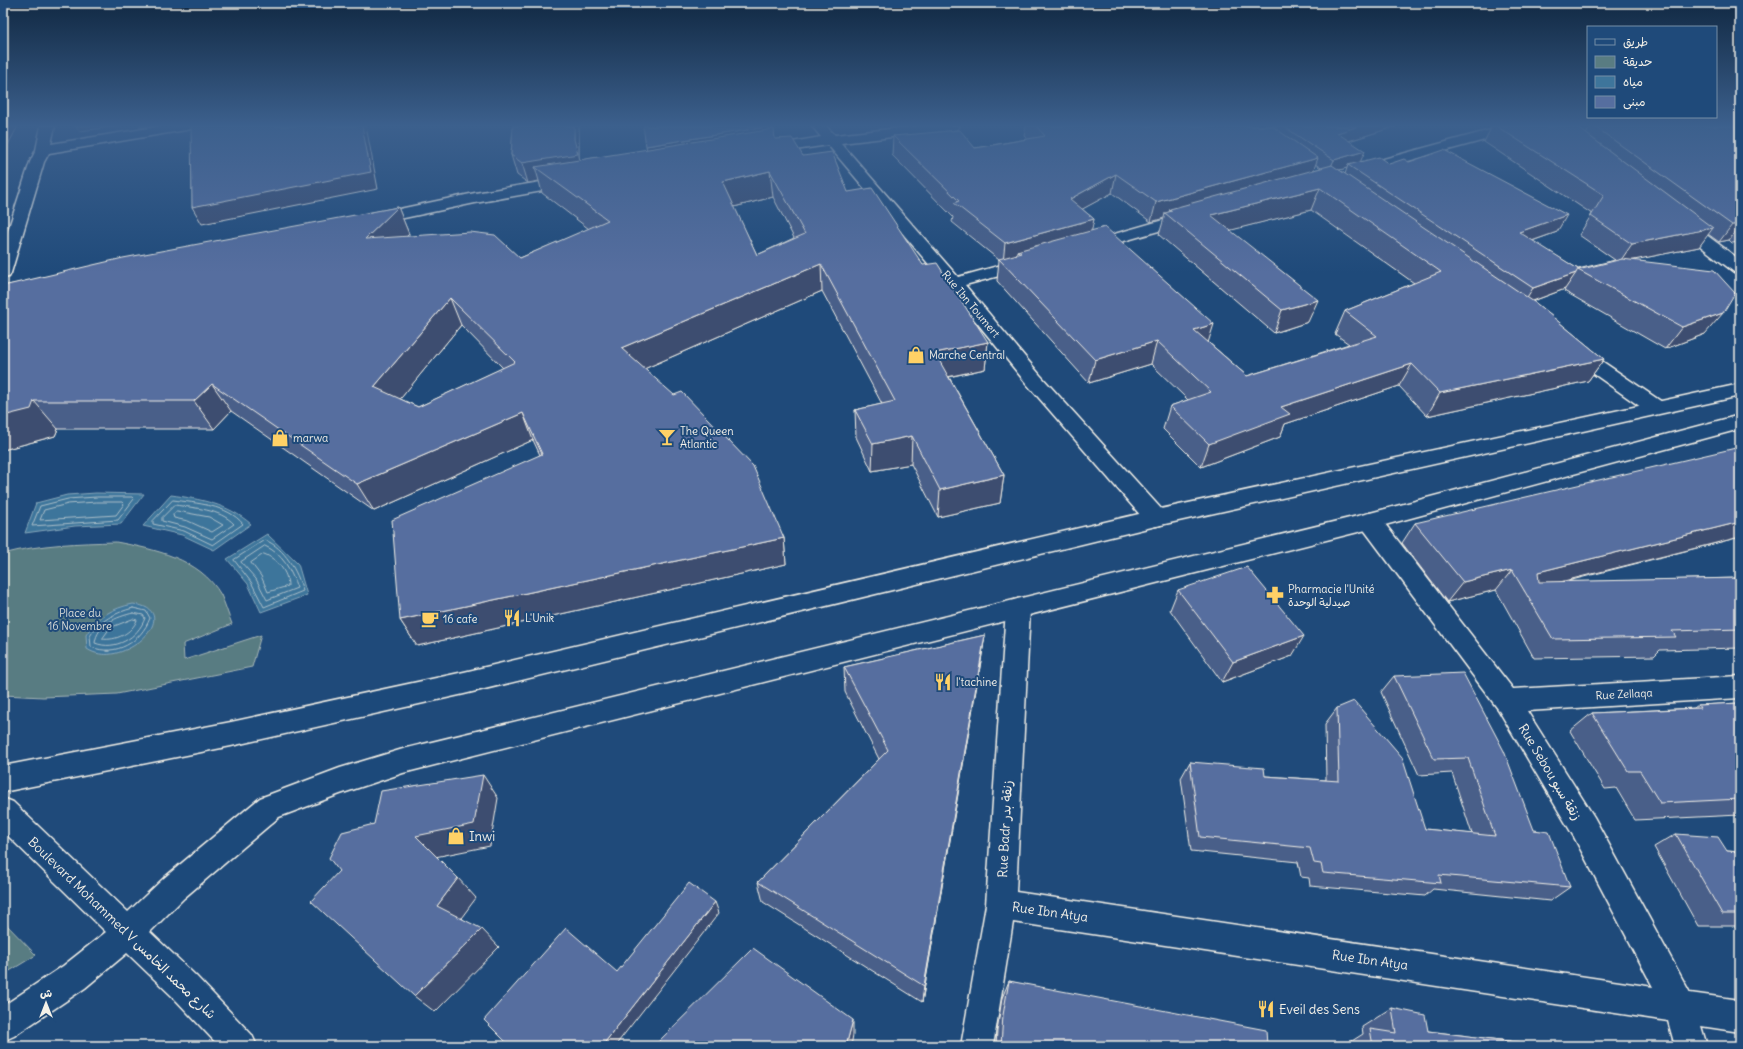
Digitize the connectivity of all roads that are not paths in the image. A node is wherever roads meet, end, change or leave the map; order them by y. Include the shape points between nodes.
1 (33, 175) edge
2 (862, 175) edge
3 (582, 180) edge
4 (1665, 211) edge
5 (1205, 214) edge
6 (355, 223) edge
7 (1075, 250) edge
8 (1045, 258) edge
9 (1740, 268) edge
10 (3, 273) edge
11 (954, 283) junction
12 (1561, 342) edge
13 (1740, 390) edge
14 (1654, 407) junction
15 (1740, 422) edge
16 (1156, 518) junction
17 (1370, 521) junction
18 (1018, 609) junction
19 (1740, 687) edge
20 (1507, 701) junction
21 (3, 779) edge
22 (3, 811) edge
23 (1001, 905) junction
24 (129, 932) junction
25 (1679, 1006) junction
26 (1740, 1016) edge
27 (3, 1025) edge
28 (241, 1046) edge
29 (977, 1046) edge
30 (1691, 1046) edge

1 - 10 street
2 - 11 street, Rue Ibn Toumert
3 - 6 street via 475,198
4 - 9 street
5 - 7 street
8 - 11 street
11 - 16 street, Rue Ibn Toumert via 1033,379
12 - 14 street
13 - 14 street
14 - 16 street
15 - 17 street
16 - 21 street via 464,683 231,734
17 - 18 street
17 - 20 street, Rue Sebou زنقة سبو
18 - 23 street, Rue Badr زنقة بدر
18 - 24 street via 403,761 314,790 270,807 174,888
19 - 20 street, Rue Zellaqa
20 - 25 street, Rue Sebou زنقة سبو via 1584,827
22 - 24 street, Boulevard Mohammed V شارع محمد الخامس
23 - 25 street, Rue Ibn Atya
23 - 29 street, Rue Badr زنقة بدر
24 - 27 street via 74,978
24 - 28 street, Boulevard Mohammed V شارع محمد الخامس
25 - 26 street, Rue Ibn Atya
25 - 30 street, Rue Sebou زنقة سبو

